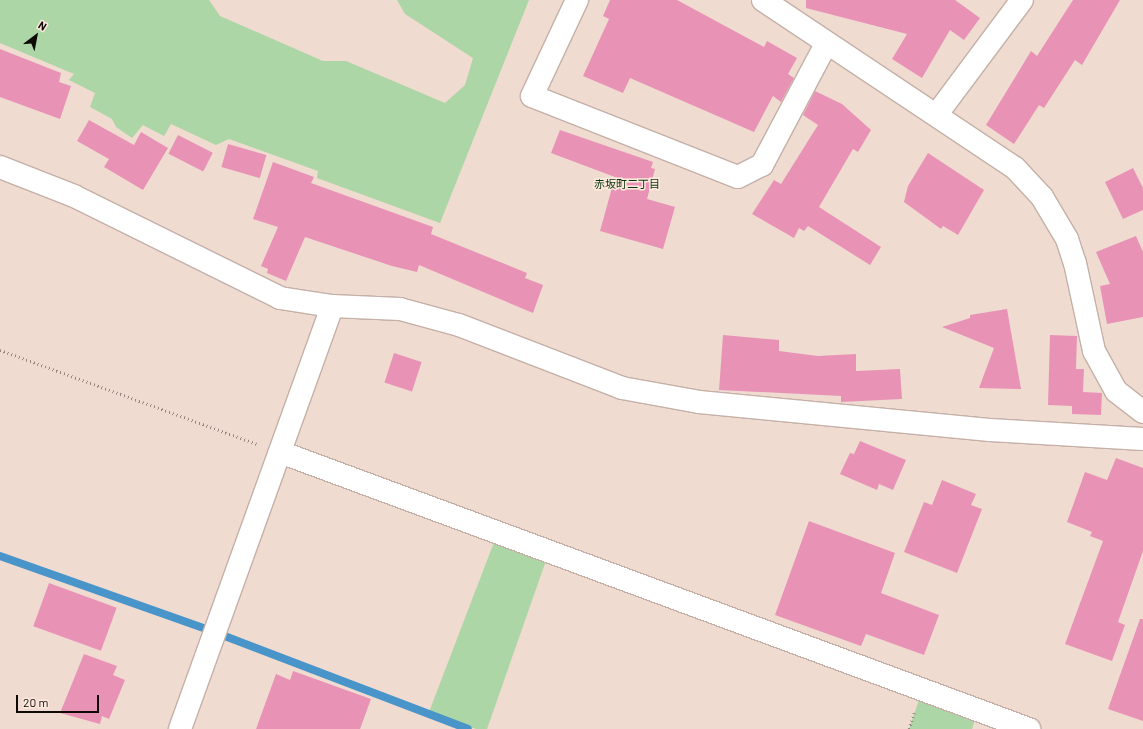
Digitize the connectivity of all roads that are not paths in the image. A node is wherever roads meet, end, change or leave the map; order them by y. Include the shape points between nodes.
1 (577, 0) edge
2 (763, 0) edge
3 (1022, 0) edge
4 (826, 44) junction
5 (937, 114) junction
6 (0, 167) edge
7 (332, 306) junction
8 (1143, 412) edge
9 (1143, 439) edge
10 (280, 452) junction
11 (180, 729) edge
12 (1029, 729) edge

1 - 4 street via 532,96 738,177 762,165
2 - 4 street
3 - 5 street
4 - 5 street
5 - 8 street via 1015,168 1042,197 1067,238 1094,351 1116,391
6 - 7 street via 74,196 280,298
7 - 9 street via 400,309 459,325 622,388 699,402 990,430
7 - 10 street
10 - 11 street
10 - 12 street

